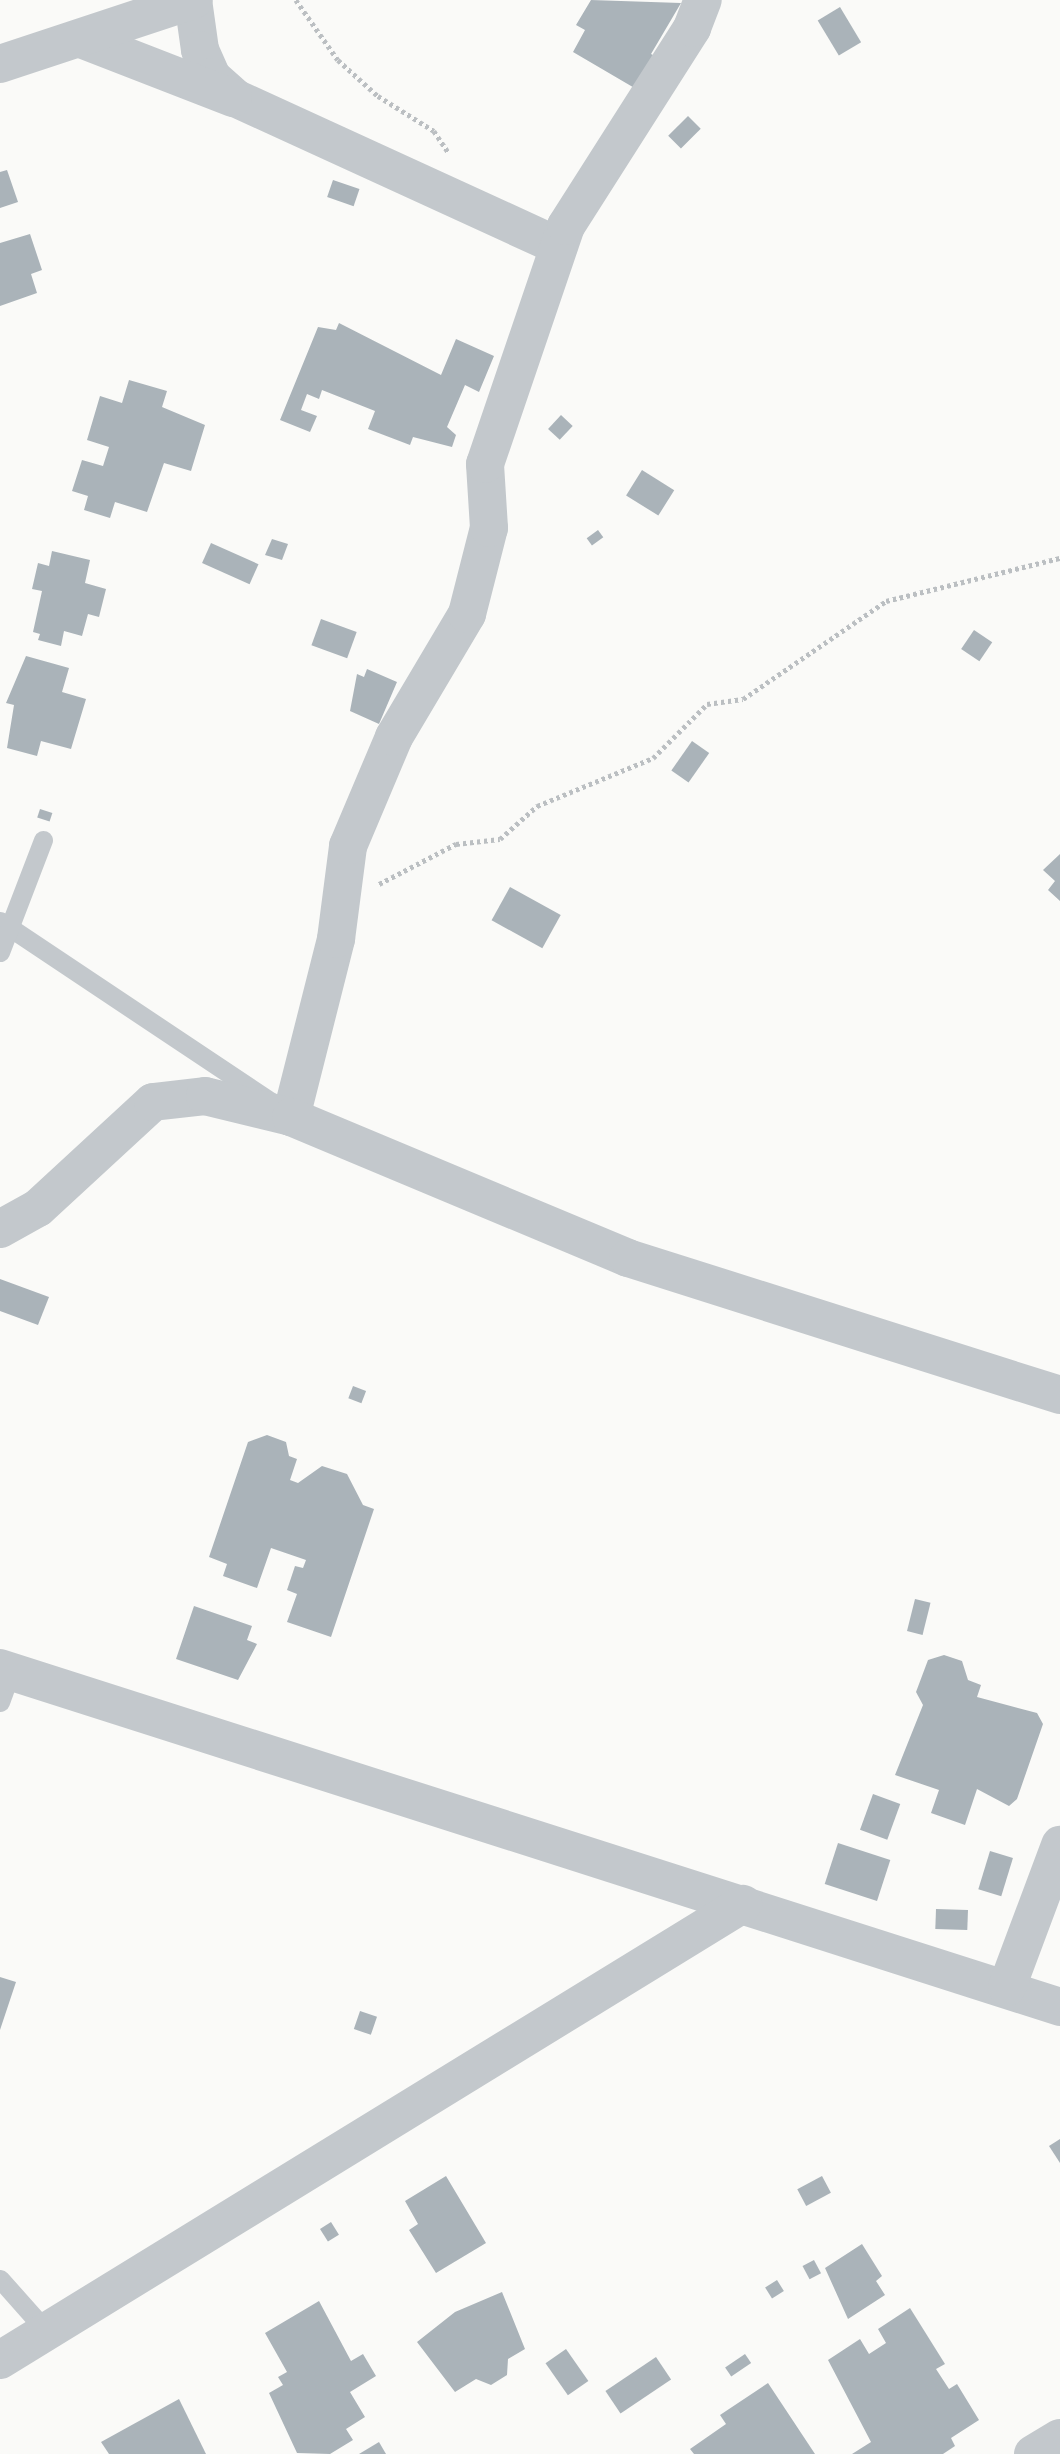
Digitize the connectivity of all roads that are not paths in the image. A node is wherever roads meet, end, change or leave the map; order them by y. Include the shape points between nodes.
1 (193, 0) edge
2 (703, 0) edge
3 (81, 39) junction
4 (0, 64) edge
5 (235, 99) junction
6 (559, 246) junction
7 (43, 840) dead end
8 (4, 924) edge
9 (0, 952) edge
10 (291, 1117) junction
11 (0, 1230) edge
12 (1060, 1395) edge
13 (4, 1681) edge
14 (1060, 1845) edge
15 (743, 1904) junction
16 (1007, 1987) junction
17 (1060, 2007) edge
18 (0, 2279) edge
19 (47, 2332) junction
20 (0, 2360) edge
21 (1060, 2438) edge
22 (1033, 2454) edge

1 - 3 street
1 - 5 street via 200,50 212,77
2 - 6 street via 692,28 587,184
3 - 4 street
3 - 5 street
5 - 6 street
6 - 10 street via 485,464 489,528 467,614 394,737 348,846 343,888
7 - 8 lane
8 - 9 lane
8 - 10 lane via 253,1084
10 - 11 street via 205,1096 153,1102 126,1120 47,1200
10 - 12 street via 628,1258
13 - 15 street
14 - 16 street
15 - 16 street
15 - 19 street
16 - 17 street
18 - 19 lane
19 - 20 street
21 - 22 street

